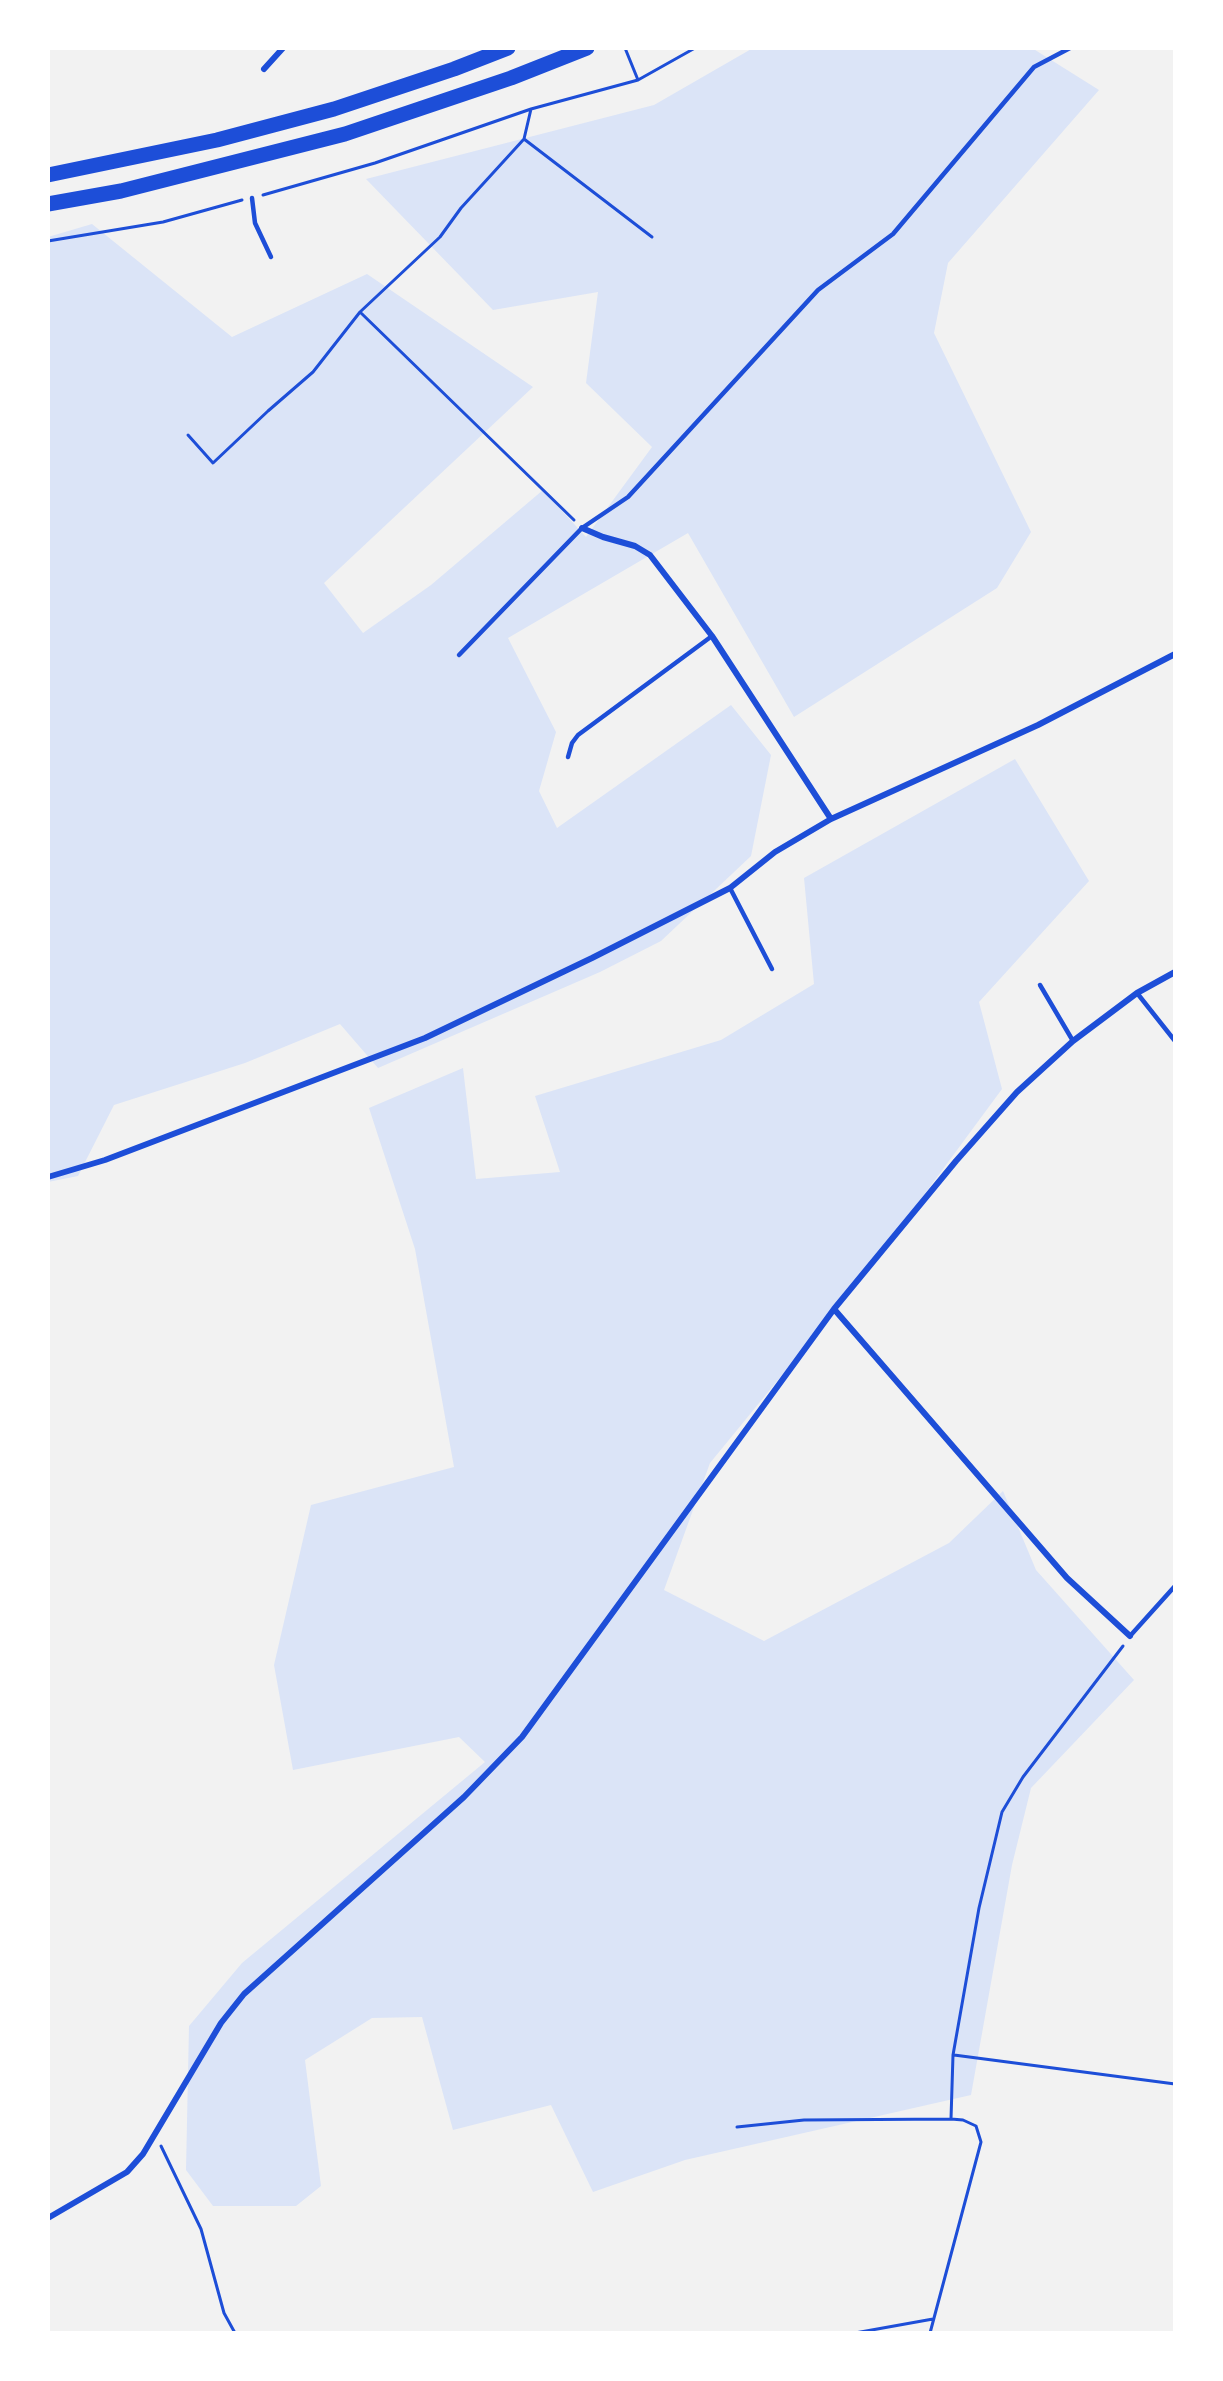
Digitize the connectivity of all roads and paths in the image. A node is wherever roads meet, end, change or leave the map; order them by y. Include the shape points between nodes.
1 (283, 48) edge
2 (508, 48) edge
3 (587, 48) edge
4 (625, 48) edge
5 (695, 48) edge
6 (1070, 48) edge
7 (264, 69) dead end
8 (638, 80) junction
9 (531, 109) junction
10 (524, 138) junction
11 (48, 175) edge
12 (252, 198) junction
13 (48, 204) edge
14 (652, 237) dead end
15 (48, 241) edge
16 (271, 257) dead end
17 (360, 312) junction
18 (188, 435) dead end
19 (582, 528) junction
20 (712, 636) junction
21 (1175, 654) edge
22 (459, 655) dead end
23 (568, 758) dead end
24 (831, 819) junction
25 (730, 888) junction
26 (772, 969) dead end
27 (1175, 972) edge
28 (1040, 985) dead end
29 (1137, 993) junction
30 (1073, 1041) junction
31 (1175, 1041) edge
32 (48, 1177) edge
33 (834, 1309) junction
34 (1175, 1586) edge
35 (1130, 1636) junction
36 (953, 2055) junction
37 (1175, 2084) edge
38 (951, 2119) junction
39 (737, 2127) dead end
40 (155, 2133) junction
41 (48, 2218) edge
42 (935, 2319) junction
43 (236, 2333) edge
44 (707, 2333) edge
45 (714, 2333) edge
46 (855, 2333) edge
47 (930, 2333) edge

1 - 7 street
2 - 11 main road via 334,109 216,141
3 - 13 main road via 345,134 121,191
4 - 8 path
5 - 8 path
6 - 19 lane via 1034,67 893,234 819,290 627,497
8 - 9 path
9 - 10 path
9 - 12 path via 375,163
10 - 14 path
10 - 17 path via 440,237
12 - 15 path via 163,222
12 - 16 lane via 255,223
17 - 18 path via 313,372 213,463
17 - 19 path
19 - 20 street via 650,555
19 - 22 lane
20 - 23 lane via 579,735
20 - 24 street
21 - 24 street via 1038,725
24 - 25 street via 775,852
25 - 26 lane
25 - 32 street via 425,1038 105,1160
27 - 29 street
28 - 30 lane
29 - 30 street
29 - 31 lane
30 - 33 street via 1009,1101
33 - 35 street via 1067,1578
33 - 40 street via 522,1737 464,1797 244,1994 221,2023
34 - 35 lane
35 - 36 path via 1023,1777 1002,1812
36 - 37 path
36 - 38 path
38 - 39 path via 804,2120
38 - 42 path via 976,2126 981,2142
40 - 41 street via 127,2172
40 - 43 path via 201,2229 224,2313
42 - 46 path
42 - 47 path
44 - 45 path

